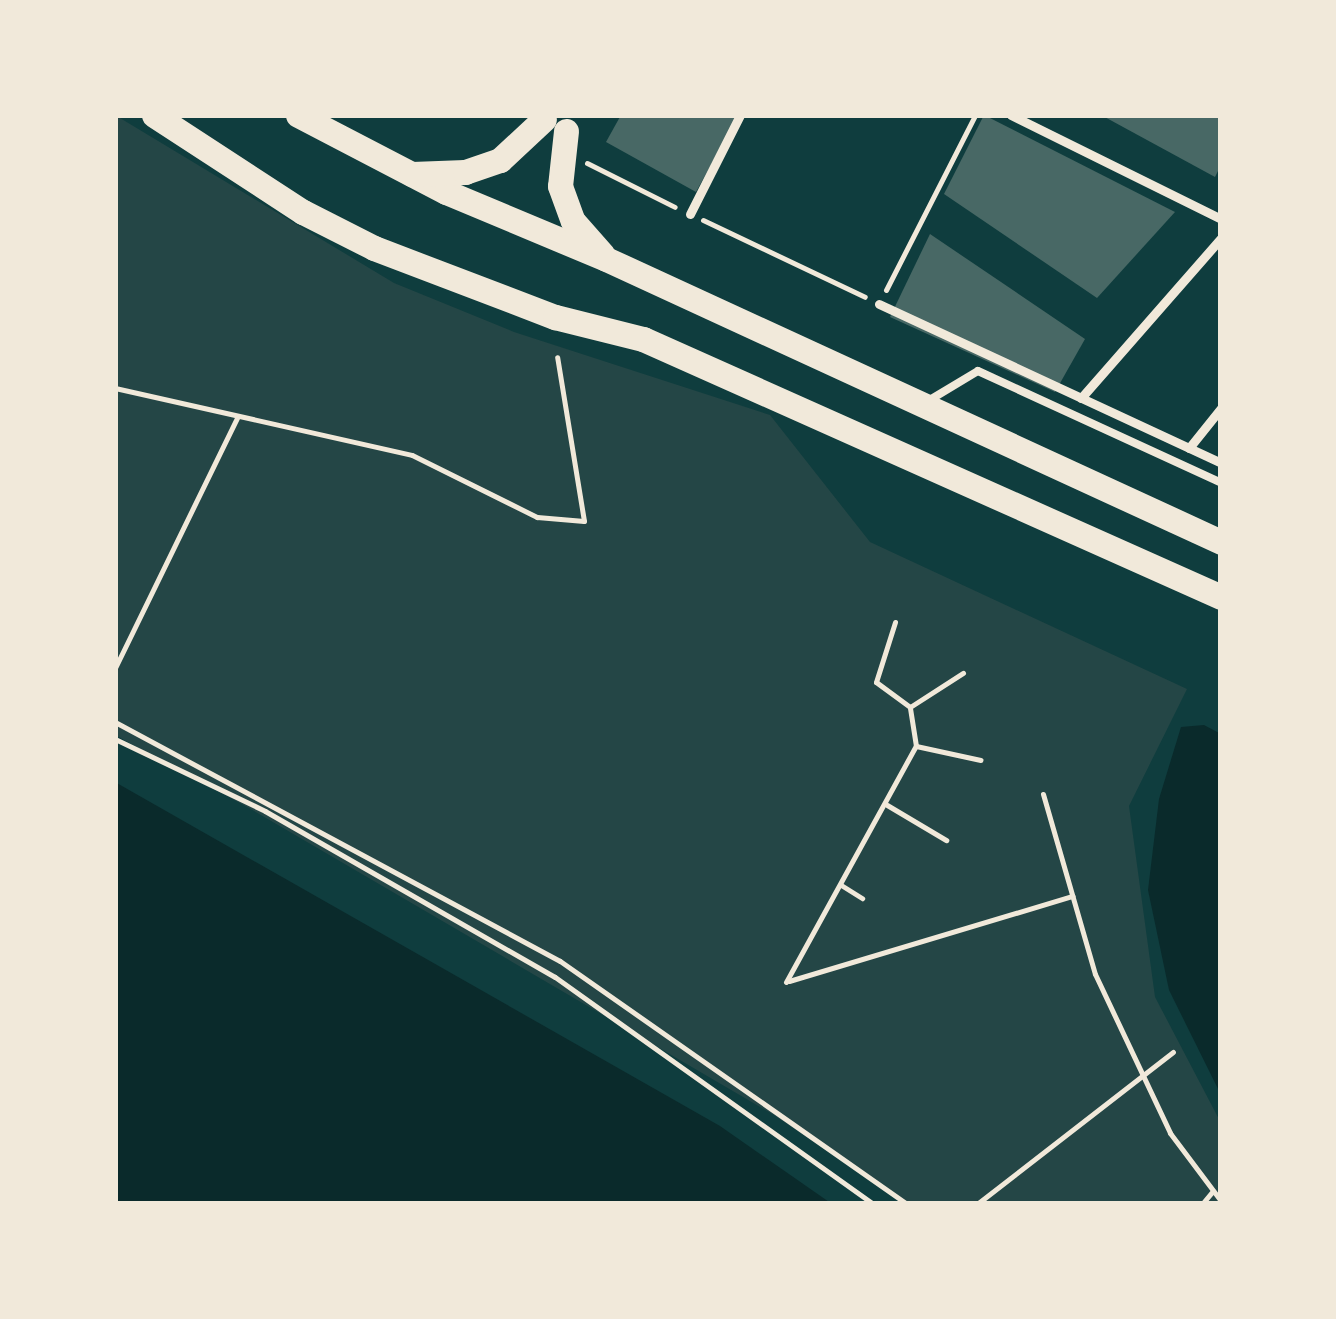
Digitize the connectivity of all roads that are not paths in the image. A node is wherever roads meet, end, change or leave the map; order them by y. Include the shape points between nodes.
1 (154, 115) edge
2 (298, 115) edge
3 (740, 115) edge
4 (1012, 115) edge
5 (410, 174) junction
6 (690, 214) road end
7 (1221, 219) edge
8 (1221, 238) edge
9 (606, 259) junction
10 (879, 304) road end
11 (1081, 398) junction
12 (922, 404) junction
13 (1221, 408) edge
14 (1188, 448) junction
15 (1221, 463) edge
16 (1221, 483) edge
17 (1221, 542) edge
18 (1221, 597) edge

1 - 18 main road via 303,212 374,248 555,318 642,339
2 - 5 main road
3 - 6 street
4 - 7 street
5 - 9 main road
5 - 9 main road via 465,172 500,160 555,125 560,186 574,221
8 - 11 street
9 - 12 main road
10 - 11 street
11 - 14 street
12 - 16 lane via 978,372
12 - 17 main road
13 - 14 street
14 - 15 street

